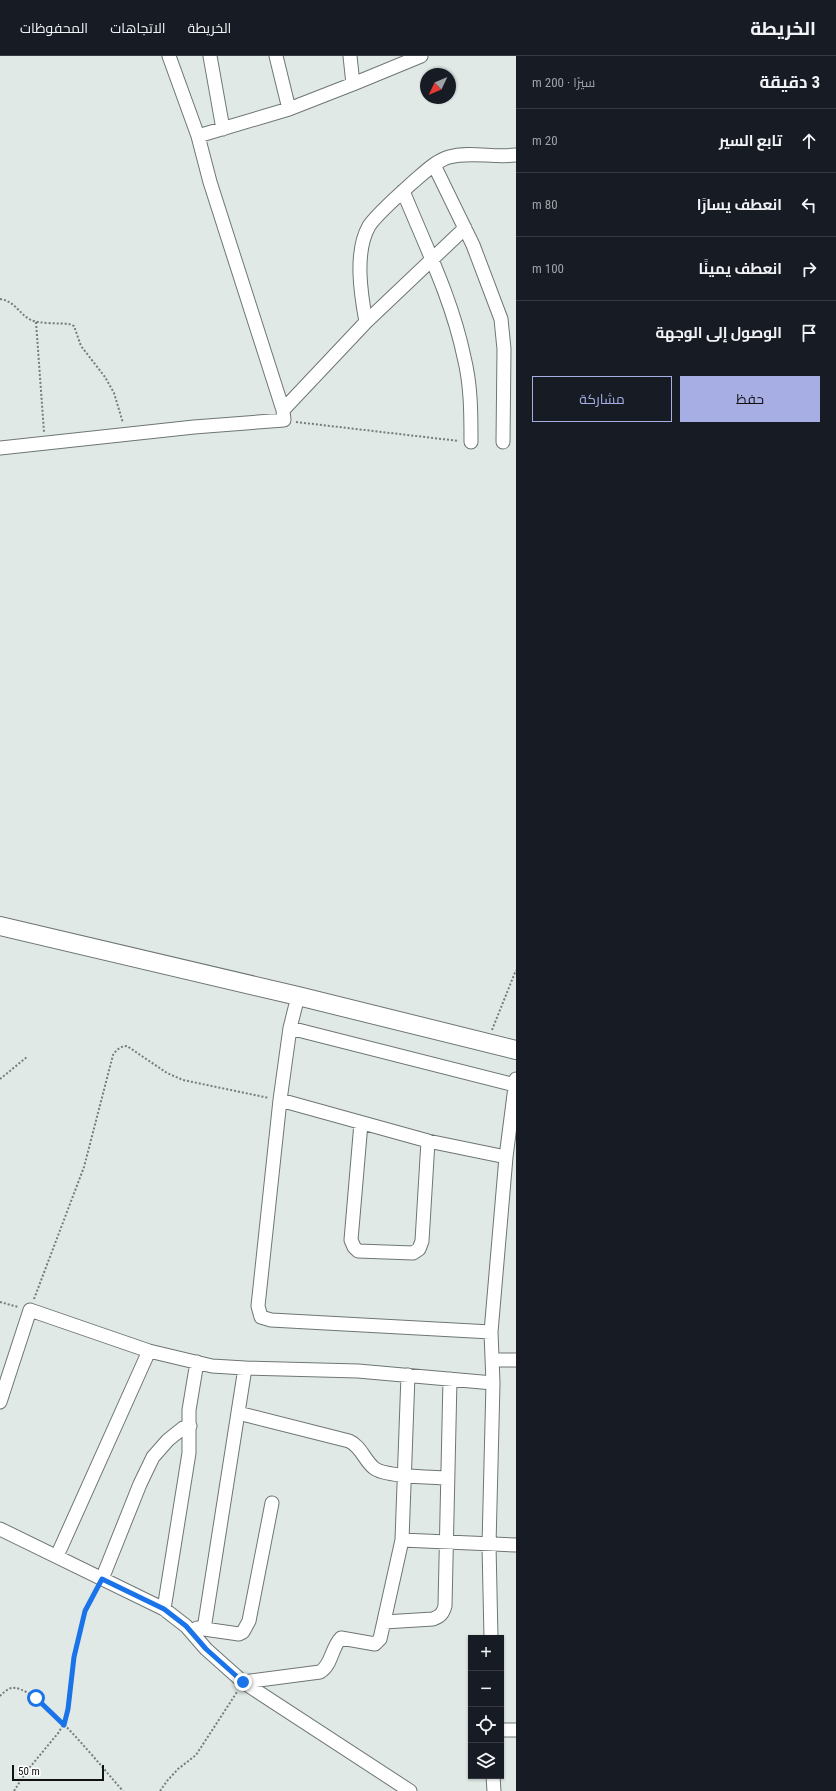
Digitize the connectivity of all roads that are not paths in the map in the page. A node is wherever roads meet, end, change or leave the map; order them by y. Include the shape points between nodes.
1 (169, 56) edge
2 (210, 56) edge
3 (276, 56) edge
4 (350, 56) edge
5 (421, 56) edge
6 (354, 84) junction
7 (289, 109) junction
8 (223, 129) junction
9 (198, 136) junction
10 (516, 155) edge
11 (434, 164) junction
12 (403, 191) junction
13 (465, 228) junction
14 (431, 260) junction
15 (366, 322) junction
16 (283, 415) junction
17 (471, 442) road end
18 (503, 442) dead end
19 (0, 448) edge
20 (0, 926) edge
21 (298, 996) junction
22 (290, 1028) junction
23 (516, 1050) edge
24 (515, 1082) edge
25 (280, 1100) junction
26 (361, 1123) junction
27 (428, 1141) junction
28 (506, 1156) junction
29 (491, 1332) junction
30 (149, 1351) junction
31 (492, 1360) junction
32 (516, 1360) edge
33 (197, 1362) junction
34 (245, 1368) junction
35 (408, 1375) junction
36 (450, 1379) junction
37 (493, 1383) junction
38 (0, 1402) edge
39 (238, 1413) junction
40 (190, 1426) junction
41 (404, 1476) junction
42 (448, 1478) junction
43 (272, 1503) dead end
44 (0, 1529) edge
45 (402, 1540) junction
46 (446, 1542) junction
47 (489, 1545) junction
48 (516, 1545) edge
49 (57, 1556) junction
50 (102, 1579) junction
51 (164, 1609) junction
52 (384, 1622) junction
53 (186, 1626) junction
54 (204, 1629) junction
55 (491, 1635) edge
56 (243, 1682) junction
57 (504, 1730) edge
58 (516, 1730) edge
59 (493, 1779) edge
60 (410, 1791) edge
61 (494, 1791) edge

1 - 9 street
2 - 8 street
3 - 7 street
4 - 6 street
5 - 6 street
6 - 7 street
7 - 8 street
8 - 9 street
9 - 16 street
10 - 11 street via 458,155
11 - 12 street
11 - 13 street
12 - 14 street
12 - 15 street via 369,226 362,245 360,266
13 - 14 street
13 - 18 street via 492,294 504,335
14 - 15 street
14 - 17 street via 456,322 465,358 471,401
15 - 16 street
16 - 19 street
20 - 21 main road
21 - 22 street
21 - 23 main road
22 - 24 street
22 - 25 street
24 - 28 street
25 - 26 street
25 - 29 street via 258,1306 261,1317 272,1320
26 - 27 street
26 - 27 street via 351,1240 358,1251 413,1253 419,1249 422,1241
27 - 28 street
28 - 29 street
29 - 31 street
30 - 33 street
30 - 38 street via 30,1310
30 - 49 street
31 - 32 street
31 - 37 street
33 - 34 street via 212,1366
33 - 40 street via 189,1410
34 - 35 street
34 - 39 street
35 - 36 street
35 - 41 street
36 - 37 street
36 - 42 street
37 - 47 street
39 - 41 street via 355,1443 368,1463 376,1470
39 - 54 street
40 - 50 street via 183,1428 168,1440 153,1457
40 - 51 street
41 - 42 street
41 - 45 street
42 - 46 street
43 - 54 street via 249,1621 239,1634
44 - 49 street
45 - 46 street
45 - 52 street
46 - 47 street
46 - 52 street via 443,1612 434,1619
47 - 48 street
47 - 55 street
49 - 50 street
50 - 51 street
51 - 53 street
52 - 56 street via 380,1639 375,1644 341,1638 335,1644 326,1668 320,1672
53 - 54 street
53 - 56 street via 206,1649
56 - 60 street
57 - 58 street
59 - 61 street

